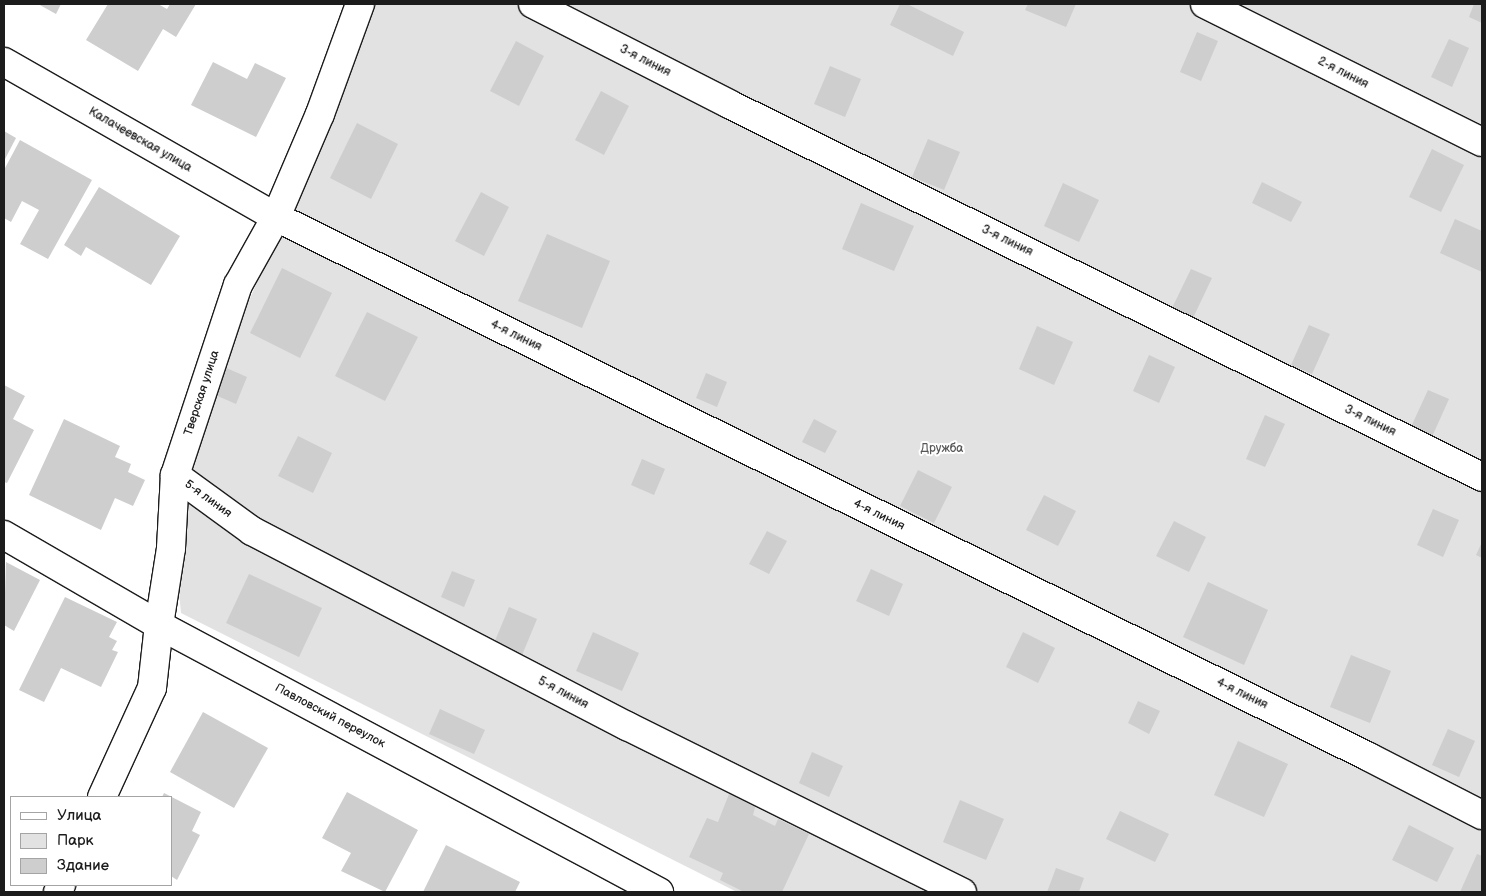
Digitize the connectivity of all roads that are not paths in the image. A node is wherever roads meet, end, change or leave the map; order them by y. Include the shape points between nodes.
1 (360, 4) edge
2 (533, 4) edge
3 (1204, 4) edge
4 (4, 62) edge
5 (1482, 142) edge
6 (276, 217) junction
7 (175, 475) junction
8 (1482, 477) edge
9 (4, 535) edge
10 (159, 625) junction
11 (102, 796) edge
12 (1482, 815) edge
13 (660, 892) edge
14 (962, 892) edge

1 - 6 street, Тверская улица via 320,114
2 - 8 street, 3-я линия
3 - 5 street, 2-я линия
4 - 6 street, Калачеевская улица
6 - 7 street, Тверская улица via 238,285
6 - 12 street, 4-я линия
7 - 10 street, Тверская улица via 171,548
7 - 14 street, 5-я линия via 252,531 627,726
9 - 10 street, Павловский переулок
10 - 11 street, Тверская улица via 152,688
10 - 13 street, Павловский переулок

